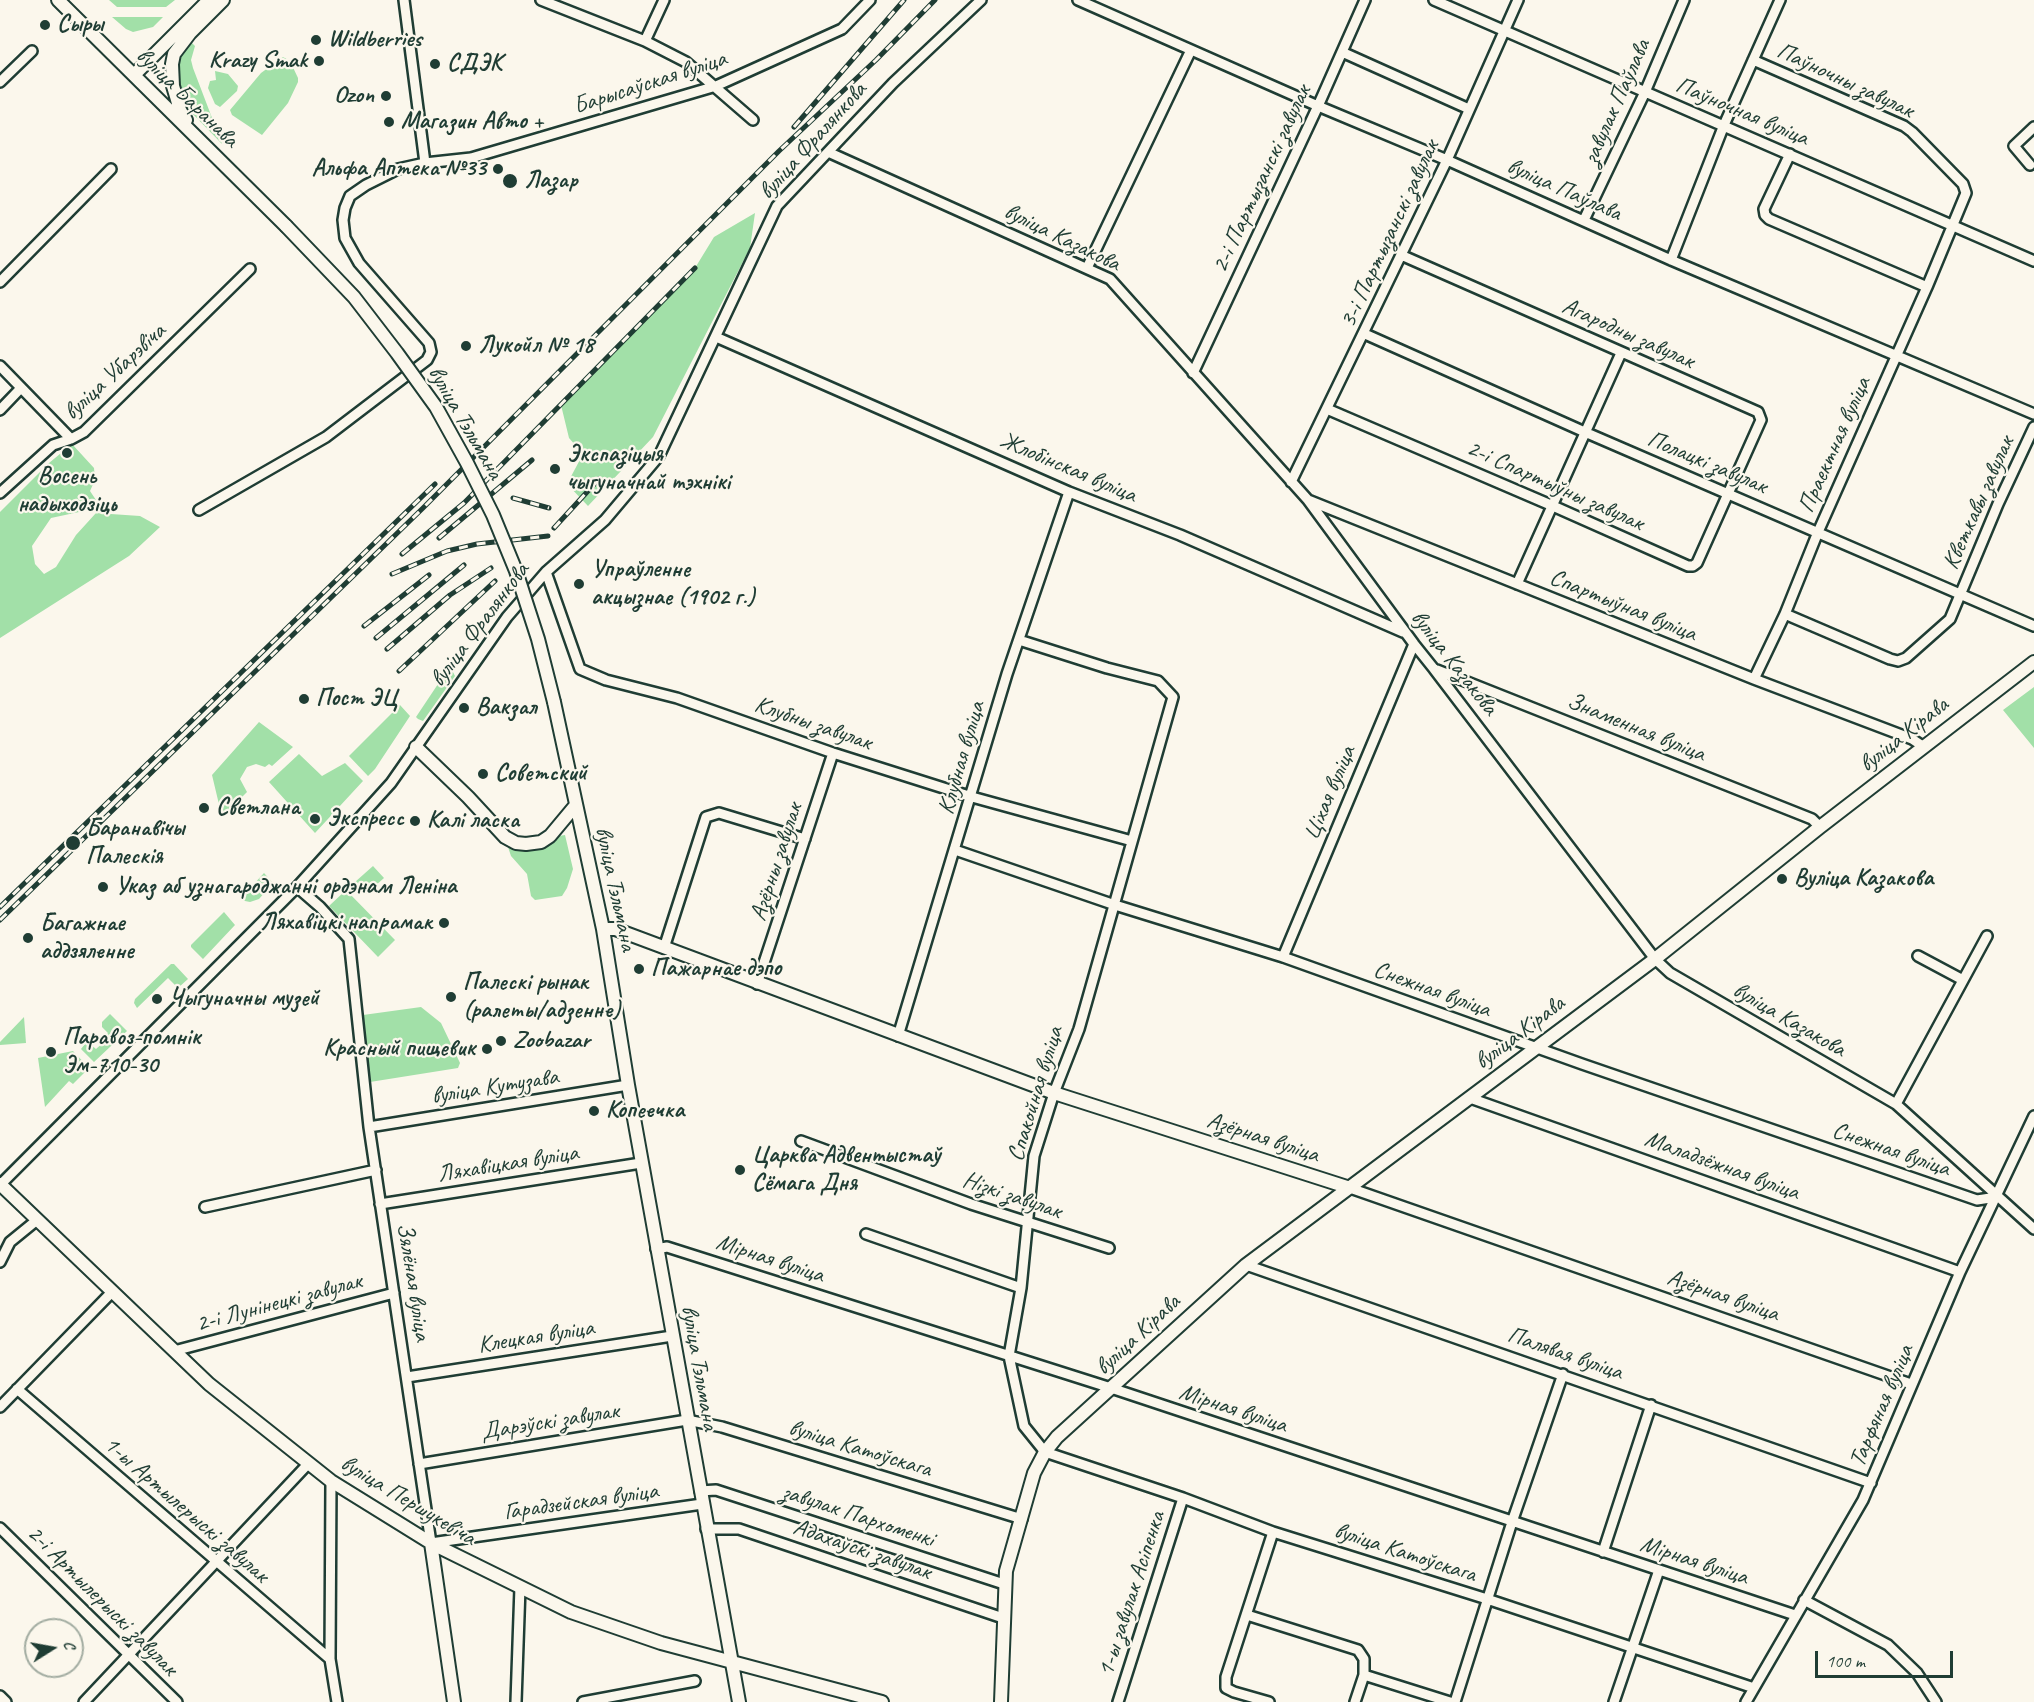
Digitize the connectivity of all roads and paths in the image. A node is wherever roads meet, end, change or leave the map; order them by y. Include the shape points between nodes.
1 (58, 0) edge
2 (209, 0) edge
3 (224, 0) edge
4 (404, 0) edge
5 (541, 0) edge
6 (664, 0) edge
7 (870, 0) edge
8 (981, 0) edge
9 (1078, 0) edge
10 (1365, 0) edge
11 (1434, 0) edge
12 (1518, 0) edge
13 (1684, 0) edge
14 (1780, 0) edge
15 (1504, 32) junction
16 (645, 41) junction
17 (1191, 50) junction
18 (32, 51) dead end
19 (1342, 52) junction
20 (1753, 60) junction
21 (134, 75) junction
22 (0, 82) edge
23 (716, 86) junction
24 (1645, 92) junction
25 (1318, 106) junction
26 (1468, 109) junction
27 (753, 120) dead end
28 (1724, 125) junction
29 (2034, 127) edge
30 (193, 132) junction
31 (828, 152) junction
32 (1790, 154) junction
33 (1447, 160) junction
34 (425, 164) junction
35 (2030, 165) dead end
36 (111, 169) dead end
37 (1584, 220) junction
38 (286, 226) joint
39 (1952, 227) junction
40 (1401, 255) junction
41 (1671, 260) junction
42 (2034, 261) edge
43 (1087, 268) junction
44 (250, 269) dead end
45 (0, 282) edge
46 (1927, 288) junction
47 (1365, 334) junction
48 (716, 337) junction
49 (1621, 353) junction
50 (1896, 356) junction
51 (0, 366) edge
52 (1193, 374) junction
53 (21, 388) junction
54 (1327, 409) junction
55 (0, 410) edge
56 (2034, 414) edge
57 (2034, 427) edge
58 (1587, 433) junction
59 (70, 439) junction
60 (1291, 482) junction
61 (1069, 492) junction
62 (1728, 493) junction
63 (0, 494) edge
64 (1308, 500) junction
65 (1553, 506) junction
66 (199, 510) dead end
67 (1818, 532) junction
68 (546, 572) junction
69 (1517, 584) junction
70 (1961, 594) junction
71 (1785, 614) junction
72 (2034, 626) edge
73 (1405, 632) junction
74 (1019, 640) junction
75 (1413, 644) junction
76 (2034, 662) edge
77 (1434, 669) junction
78 (1754, 679) junction
79 (417, 747) junction
80 (1924, 747) junction
81 (833, 753) junction
82 (972, 797) junction
83 (575, 803) junction
84 (1821, 827) junction
85 (805, 839) junction
86 (1132, 841) junction
87 (955, 850) junction
88 (297, 887) junction
89 (1115, 905) junction
90 (603, 929) junction
91 (1987, 936) dead end
92 (664, 948) junction
93 (1918, 956) dead end
94 (1282, 957) junction
95 (1655, 959) junction
96 (1963, 980) junction
97 (757, 984) junction
98 (898, 1036) junction
99 (1536, 1047) junction
100 (628, 1085) junction
101 (1054, 1093) junction
102 (1470, 1098) junction
103 (1896, 1104) junction
104 (2034, 1116) edge
105 (369, 1127) junction
106 (801, 1142) dead end
107 (641, 1163) junction
108 (376, 1170) junction
109 (1, 1184) edge
110 (1347, 1187) junction
111 (1997, 1197) junction
112 (380, 1204) junction
113 (206, 1207) dead end
114 (37, 1220) junction
115 (1029, 1223) junction
116 (2034, 1229) edge
117 (866, 1234) dead end
118 (1109, 1248) dead end
119 (656, 1249) junction
120 (0, 1262) edge
121 (1246, 1265) junction
122 (1960, 1272) junction
123 (1021, 1288) junction
124 (112, 1292) junction
125 (394, 1293) junction
126 (672, 1336) junction
127 (174, 1351) junction
128 (1009, 1356) junction
129 (1563, 1374) junction
130 (407, 1377) junction
131 (1911, 1384) junction
132 (1111, 1388) junction
133 (18, 1389) junction
134 (1651, 1405) junction
135 (0, 1407) edge
136 (687, 1420) junction
137 (1045, 1452) junction
138 (308, 1464) junction
139 (419, 1464) junction
140 (331, 1481) junction
141 (1871, 1482) junction
142 (700, 1491) junction
143 (1183, 1498) junction
144 (702, 1504) junction
145 (1022, 1519) junction
146 (1512, 1522) junction
147 (0, 1528) edge
148 (706, 1529) junction
149 (1273, 1532) junction
150 (430, 1543) junction
151 (1603, 1552) junction
152 (216, 1563) junction
153 (1659, 1570) junction
154 (1005, 1584) junction
155 (520, 1587) junction
156 (1487, 1599) junction
157 (1804, 1600) junction
158 (1247, 1615) junction
159 (1795, 1615) junction
160 (1003, 1618) junction
161 (1632, 1648) junction
162 (129, 1654) junction
163 (330, 1659) junction
164 (731, 1662) junction
165 (1364, 1675) junction
166 (695, 1681) dead end
167 (1754, 1688) junction
168 (0, 1696) edge
169 (6, 1702) edge
170 (84, 1702) edge
171 (177, 1702) edge
172 (337, 1702) edge
173 (454, 1702) edge
174 (516, 1702) edge
175 (583, 1702) edge
176 (739, 1702) edge
177 (882, 1702) edge
178 (1001, 1702) edge
179 (1118, 1702) edge
180 (1269, 1702) edge
181 (1355, 1702) edge
182 (1452, 1702) edge
183 (1614, 1702) edge
184 (1746, 1702) edge
185 (1936, 1702) edge

1 - 21 main road, вуліца Баранава
2 - 21 main road
3 - 30 main road via 174,54 175,96
4 - 34 street
5 - 16 street
6 - 16 street
7 - 23 street, Барысаўская вуліца via 842,29
8 - 31 street, вуліца Фралянкова via 893,83
9 - 17 street, вуліца Паўлава
10 - 19 street, 2-і Партызанскі завулак
11 - 15 street, Паўночная вуліца
12 - 15 street, 3-і Партызанскі завулак
13 - 24 street, завулак Паўлава
14 - 20 street
15 - 24 street, Паўночная вуліца
15 - 26 street, 3-і Партызанскі завулак
16 - 23 street via 686,62
17 - 25 street, вуліца Паўлава
17 - 43 street
18 - 22 street
19 - 25 street, 2-і Партызанскі завулак
19 - 26 street
20 - 28 street
20 - 39 street, Паўночны завулак via 1912,132 1965,188
21 - 30 main road, вуліца Баранава
23 - 27 street
23 - 34 street, Барысаўская вуліца via 471,158
24 - 28 street, Паўночная вуліца
24 - 37 street, завулак Паўлава
25 - 33 street, вуліца Паўлава
25 - 52 street, 2-і Партызанскі завулак
26 - 33 street, 3-і Партызанскі завулак
28 - 32 street, Паўночная вуліца
28 - 41 street
29 - 35 street via 2013,146
30 - 38 main road, вуліца Баранава
31 - 43 street, вуліца Казакова
31 - 48 street, вуліца Фралянкова via 777,206
32 - 39 street, Паўночная вуліца
32 - 46 street via 1764,209 1769,219
33 - 37 street, вуліца Паўлава
33 - 40 street, 3-і Партызанскі завулак
34 - 66 street, Барысаўская вуліца via 398,169 366,185 350,196 343,220 345,238 359,263 429,343 431,352 427,360 326,437
36 - 45 street
37 - 41 street, вуліца Паўлава
38 - 83 main road, вуліца Тэльмана, bridge via 354,297 390,344 436,407 467,463 516,571 538,639
39 - 42 street, Паўночная вуліца
39 - 46 street, Праектная вуліца
40 - 47 street, 3-і Партызанскі завулак
40 - 49 street, Агародны завулак
41 - 50 street, вуліца Паўлава
43 - 52 street, вуліца Казакова via 1110,279
44 - 59 street, вуліца Убарэвіча via 84,432
46 - 50 street, Праектная вуліца
47 - 54 street, 3-і Партызанскі завулак
47 - 58 street, Полацкі завулак
48 - 61 street, Жлобінская вуліца
48 - 68 street, вуліца Фралянкова via 659,456 605,520
49 - 58 street
49 - 62 street, Агародны завулак via 1758,412 1761,420
50 - 56 street, вуліца Паўлава
50 - 67 street, Праектная вуліца
51 - 53 street
52 - 60 street, вуліца Казакова
53 - 55 street
53 - 59 street
54 - 60 street, 3-і Партызанскі завулак
54 - 65 street, 2-і Спартыўны завулак
57 - 70 street, Кветкавы завулак
58 - 62 street, Полацкі завулак
58 - 65 street
59 - 63 street, вуліца Убарэвіча via 53,445
60 - 64 street, вуліца Казакова
61 - 73 street, Жлобінская вуліца
61 - 74 street, Клубная вуліца
62 - 65 street, 2-і Спартыўны завулак via 1693,566
62 - 67 street, Полацкі завулак
64 - 69 street, Спартыўная вуліца
64 - 73 street, вуліца Казакова
65 - 69 street
67 - 70 street, Полацкі завулак
67 - 71 street, Праектная вуліца
68 - 79 street, вуліца Фралянкова via 507,617
68 - 81 street, Клубны завулак via 580,669 606,680 677,698
69 - 78 street, Спартыўная вуліца
70 - 71 street, Кветкавы завулак via 1946,624 1898,661
70 - 72 street, Полацкі завулак
71 - 78 street, Праектная вуліца
73 - 75 street, вуліца Казакова
74 - 82 street, Клубная вуліца
74 - 86 street, Спакойная вуліца via 1158,681 1173,697
75 - 77 street, вуліца Казакова
75 - 94 street, Ціхая вуліца
76 - 80 main road, вуліца Кірава
77 - 84 street, Знаменная вуліца via 1812,819
77 - 95 street, вуліца Казакова
78 - 80 street, Спартыўная вуліца
79 - 83 main road via 505,837 516,843 541,842 550,836
79 - 88 street, вуліца Фралянкова via 391,783
80 - 84 main road, вуліца Кірава
81 - 82 street, Клубны завулак
81 - 85 street, Азёрны завулак
82 - 86 street, Клубны завулак
82 - 87 street, Клубная вуліца
83 - 90 main road, вуліца Тэльмана
84 - 95 main road, вуліца Кірава
85 - 92 street via 718,813 706,817
85 - 97 street, Азёрны завулак
86 - 89 street, Спакойная вуліца
87 - 89 street, Снежная вуліца
87 - 98 street, Клубная вуліца
88 - 105 street, Зялёная вуліца via 349,939
88 - 109 street, вуліца Фралянкова
89 - 94 street, Снежная вуліца
89 - 101 street, Спакойная вуліца via 1079,1029
90 - 92 main road, Азёрная вуліца via 615,929
90 - 100 main road, вуліца Тэльмана
91 - 96 street
92 - 97 main road, Азёрная вуліца
93 - 96 street
94 - 99 street, Снежная вуліца
95 - 99 main road, вуліца Кірава
95 - 103 street, вуліца Казакова via 1670,973
96 - 103 street
97 - 98 main road, Азёрная вуліца
98 - 101 main road, Азёрная вуліца
99 - 102 main road, вуліца Кірава
99 - 111 street, Снежная вуліца via 1977,1200
100 - 105 street, вуліца Кутузава
100 - 107 main road, вуліца Тэльмана
101 - 110 main road, Азёрная вуліца
101 - 115 street, Спакойная вуліца via 1034,1156
102 - 110 main road, вуліца Кірава
102 - 122 street, Маладзёжная вуліца
103 - 111 street, вуліца Казакова
104 - 111 street, Тарфяная вуліца
105 - 108 street, Зялёная вуліца
106 - 115 street, Нізкі завулак
107 - 112 street, Ляхавіцкая вуліца
107 - 119 main road, вуліца Тэльмана
108 - 112 street, Зялёная вуліца
108 - 113 street
109 - 114 main road, вуліца Першукевіча
110 - 121 main road, вуліца Кірава
110 - 131 street, Азёрная вуліца
111 - 116 street, вуліца Казакова
111 - 122 street, Тарфяная вуліца
112 - 125 street, Зялёная вуліца
114 - 120 street via 10,1242
114 - 124 main road, вуліца Першукевіча
115 - 118 street, Нізкі завулак
115 - 123 street, Спакойная вуліца
117 - 123 street
119 - 126 main road, вуліца Тэльмана
119 - 128 street, Мірная вуліца via 667,1247
121 - 129 street, Палявая вуліца
121 - 132 main road, вуліца Кірава
122 - 131 street, Тарфяная вуліца
123 - 128 street, Спакойная вуліца
124 - 127 main road, вуліца Першукевіча
124 - 133 street
125 - 127 street, 2-і Лунінецкі завулак
125 - 130 street, Зялёная вуліца
126 - 130 street, Клецкая вуліца
126 - 136 main road, вуліца Тэльмана
127 - 138 main road, вуліца Першукевіча via 208,1384
128 - 132 street, Мірная вуліца
128 - 137 street, Спакойная вуліца via 1024,1426
129 - 134 street, Палявая вуліца
129 - 146 street
130 - 139 street, Зялёная вуліца
131 - 141 street, Тарфяная вуліца
132 - 137 main road, вуліца Кірава
132 - 146 street, Мірная вуліца
133 - 135 street
133 - 152 street, 1-ы Артылерыскі завулак
134 - 141 street, Палявая вуліца
134 - 151 street
136 - 139 street, Дарэўскі завулак
136 - 142 main road, вуліца Тэльмана
136 - 145 street, вуліца Катоўскага via 722,1426
137 - 143 street, вуліца Катоўскага
137 - 145 main road via 1034,1473
138 - 140 main road, вуліца Першукевіча
138 - 152 street
139 - 150 street, Зялёная вуліца
140 - 150 main road, вуліца Першукевіча
140 - 163 street
141 - 157 street, Тарфяная вуліца
142 - 144 main road, вуліца Тэльмана
142 - 154 street, завулак Пархоменкі via 717,1491
143 - 149 street, вуліца Катоўскага
143 - 179 street, 1-ы завулак Асіпенка
144 - 148 main road, вуліца Тэльмана
144 - 150 street, Гарадзейская вуліца
145 - 154 main road
146 - 151 street, Мірная вуліца
146 - 156 street
147 - 162 street, 2-і Артылерыскі завулак
148 - 160 street, Адахаўскі завулак via 739,1529
148 - 164 main road, вуліца Тэльмана
149 - 156 street, вуліца Катоўскага
149 - 158 street
150 - 155 main road, вуліца Першукевіча
150 - 173 main road, Зялёная вуліца
151 - 153 street, Мірная вуліца
152 - 162 street
152 - 163 street, 1-ы Артылерыскі завулак
153 - 159 street, Мірная вуліца
153 - 161 street
154 - 160 main road
155 - 164 main road, вуліца Першукевіча via 571,1612
155 - 174 street
156 - 161 street, вуліца Катоўскага
156 - 182 street
157 - 159 street, Тарфяная вуліца
157 - 185 street via 1888,1645 1917,1673
158 - 165 street via 1358,1650 1364,1659
158 - 180 street via 1226,1677 1226,1688
159 - 167 street, Тарфяная вуліца
160 - 178 main road
161 - 167 street, вуліца Катоўскага
161 - 183 street
162 - 170 street
162 - 171 street, 2-і Артылерыскі завулак
163 - 172 street
164 - 176 main road, вуліца Тэльмана
164 - 177 main road, вуліца Першукевіча
165 - 181 street
165 - 182 street
166 - 175 street
167 - 184 street, Тарфяная вуліца
168 - 169 street

